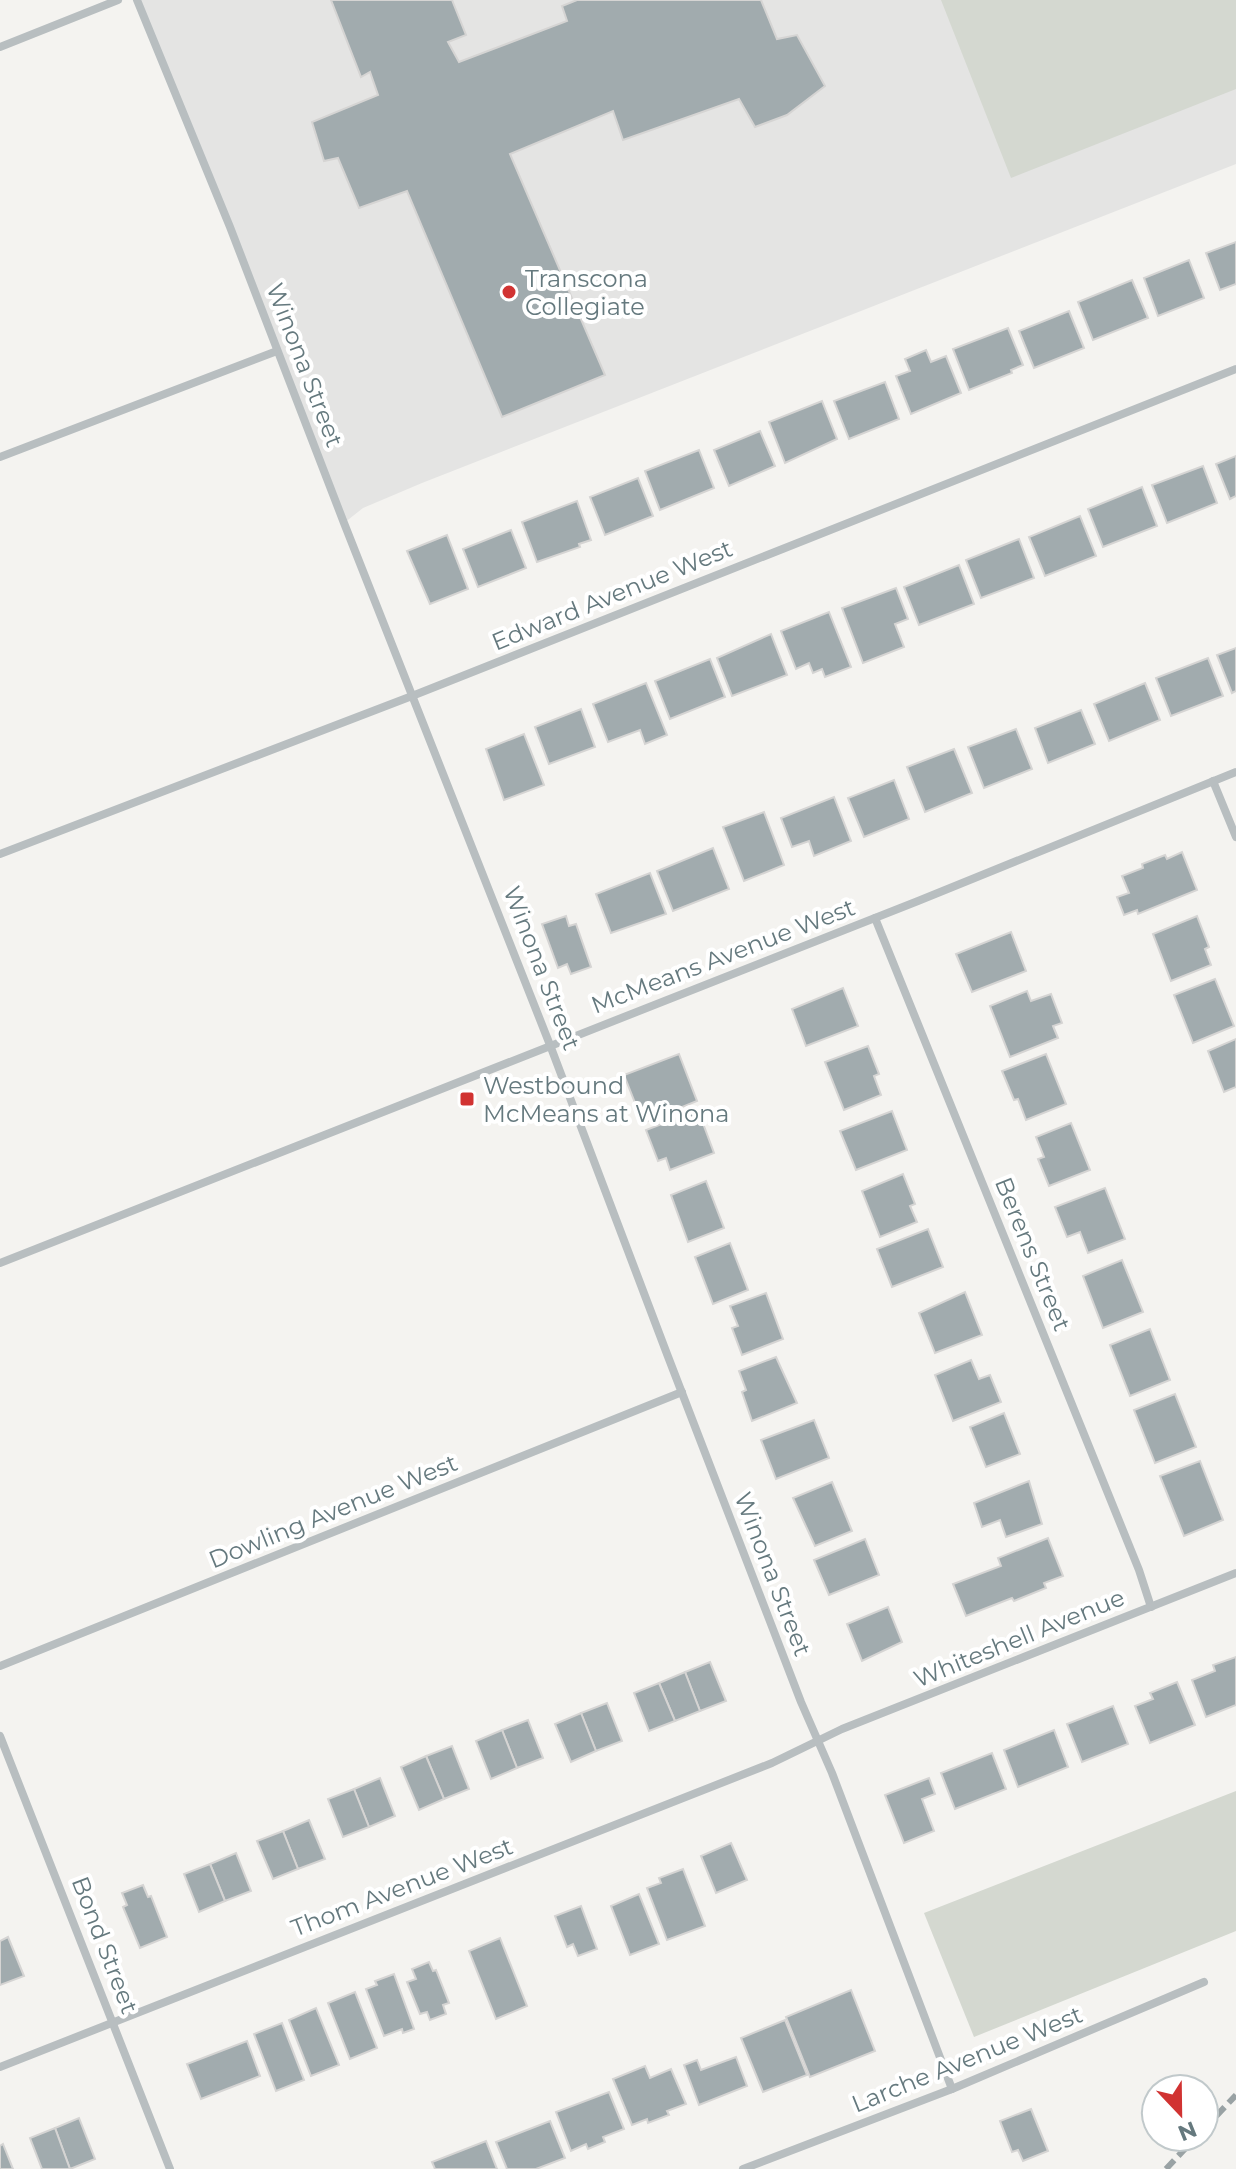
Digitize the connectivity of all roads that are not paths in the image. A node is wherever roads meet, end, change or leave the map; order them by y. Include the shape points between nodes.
1 (118, 0) edge
2 (137, 0) edge
3 (0, 47) edge
4 (277, 351) junction
5 (1236, 369) edge
6 (0, 457) edge
7 (412, 696) junction
8 (1236, 772) edge
9 (1213, 781) junction
10 (1236, 837) edge
11 (0, 854) edge
12 (875, 918) junction
13 (550, 1045) junction
14 (0, 1263) edge
15 (682, 1392) junction
16 (1236, 1573) edge
17 (1151, 1607) junction
18 (0, 1666) edge
19 (0, 1736) edge
20 (817, 1740) junction
21 (1204, 1982) dead end
22 (114, 2022) junction
23 (0, 2067) edge
24 (952, 2089) junction
25 (170, 2169) edge
26 (743, 2169) edge

1 - 3 street
2 - 4 street, Winona Street
4 - 6 street
4 - 7 street, Winona Street
5 - 7 street, Edward Avenue West
7 - 11 street, Edward Avenue West
7 - 13 street, Winona Street
8 - 9 street, McMeans Avenue West
9 - 10 street
9 - 12 street, McMeans Avenue West
12 - 13 street, McMeans Avenue West
12 - 17 street, Berens Street
13 - 14 street, McMeans Avenue West
13 - 15 street, Winona Street
15 - 18 street, Dowling Avenue West
15 - 20 street, Winona Street
16 - 17 street, Whiteshell Avenue
17 - 20 street, Whiteshell Avenue
19 - 22 street, Bond Street
20 - 22 street, Thom Avenue West via 772,1763
20 - 24 street, Winona Street
21 - 24 street, Larche Avenue West
22 - 23 street, Thom Avenue West
22 - 25 street, Bond Street
24 - 26 street, Larche Avenue West

